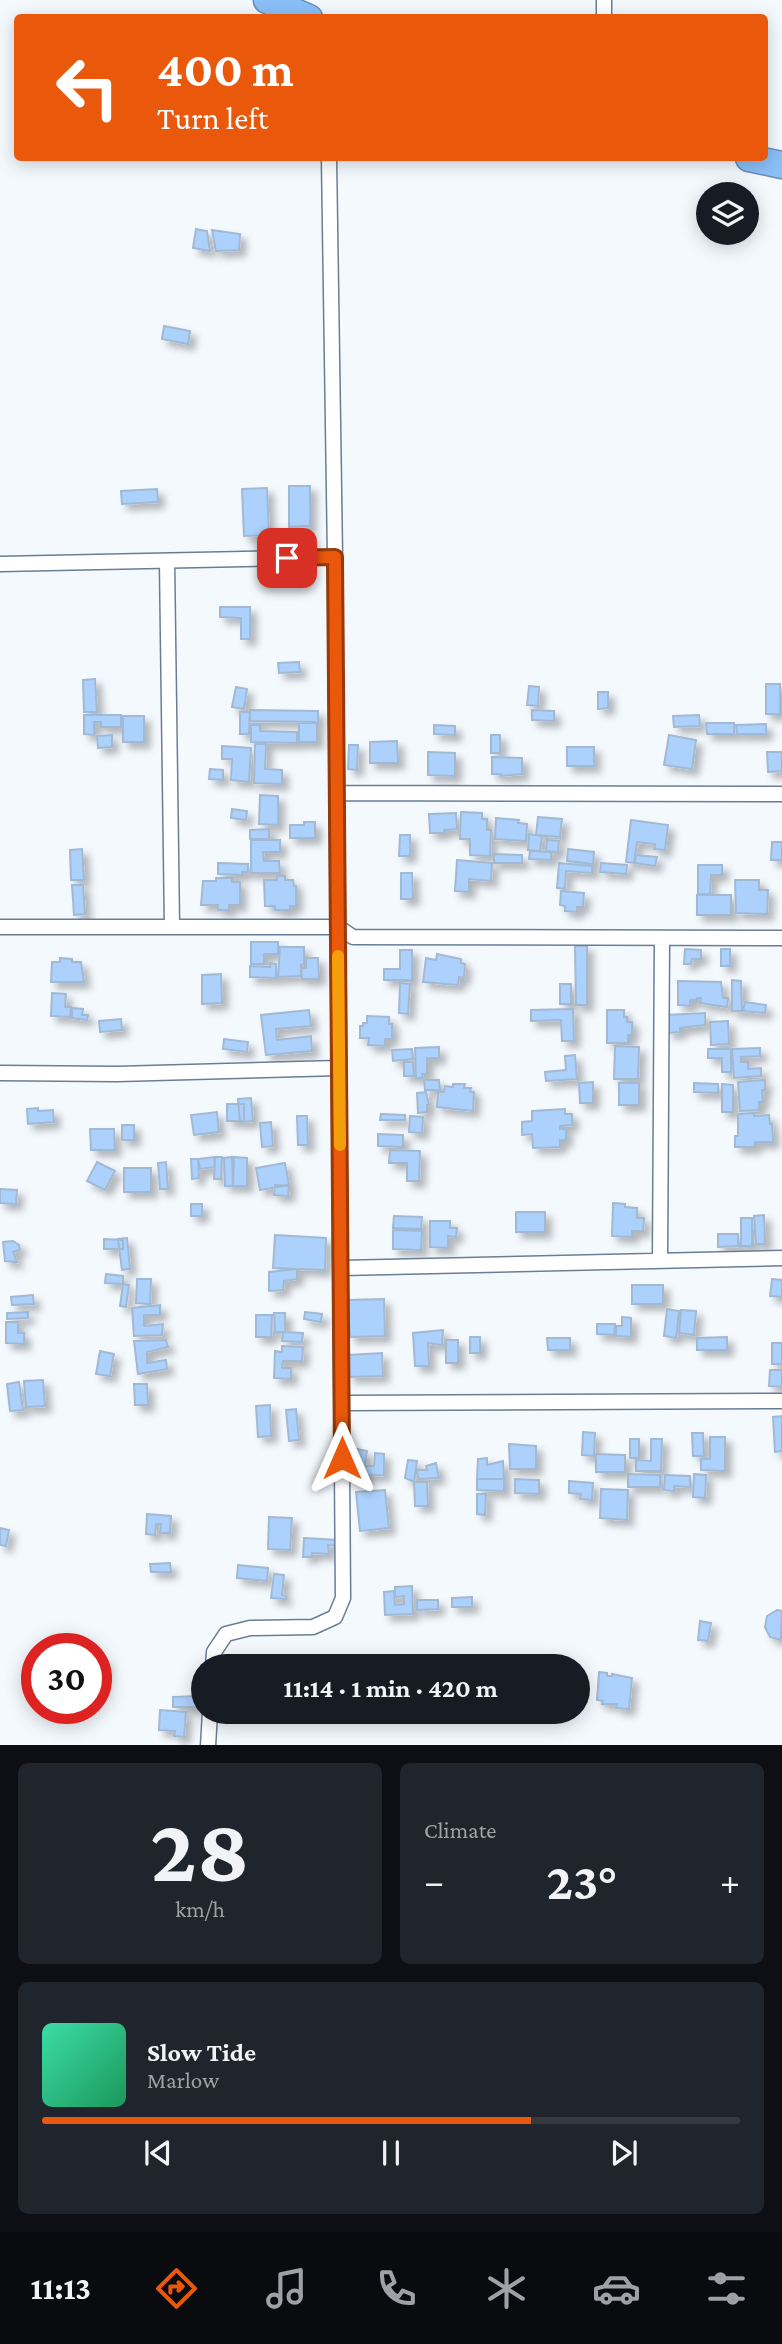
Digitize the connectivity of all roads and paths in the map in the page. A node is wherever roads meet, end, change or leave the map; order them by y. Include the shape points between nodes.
1 (267, 0) edge
2 (300, 14) edge
3 (329, 161) edge
4 (763, 161) edge
5 (782, 165) edge
6 (335, 557) junction
7 (167, 561) junction
8 (0, 564) edge
9 (337, 793) junction
10 (782, 794) edge
11 (0, 927) edge
12 (172, 927) junction
13 (338, 927) junction
14 (662, 938) junction
15 (782, 939) edge
16 (339, 1068) junction
17 (0, 1073) edge
18 (782, 1258) edge
19 (660, 1261) junction
20 (341, 1268) junction
21 (782, 1401) edge
22 (342, 1403) junction
23 (214, 1654) edge
24 (209, 1724) edge
25 (205, 1743) edge

1 - 2 highway
3 - 6 street
4 - 5 highway
6 - 7 street
6 - 9 street
7 - 8 street
7 - 12 street
9 - 10 street
9 - 13 street
11 - 12 street
12 - 13 street
13 - 14 street via 353,937
13 - 16 street
14 - 15 street
14 - 19 street
16 - 17 street
16 - 20 street
18 - 19 street
19 - 20 street
20 - 22 street
21 - 22 street
22 - 23 street via 344,1598 335,1616 313,1627 250,1628 226,1634
24 - 25 street

